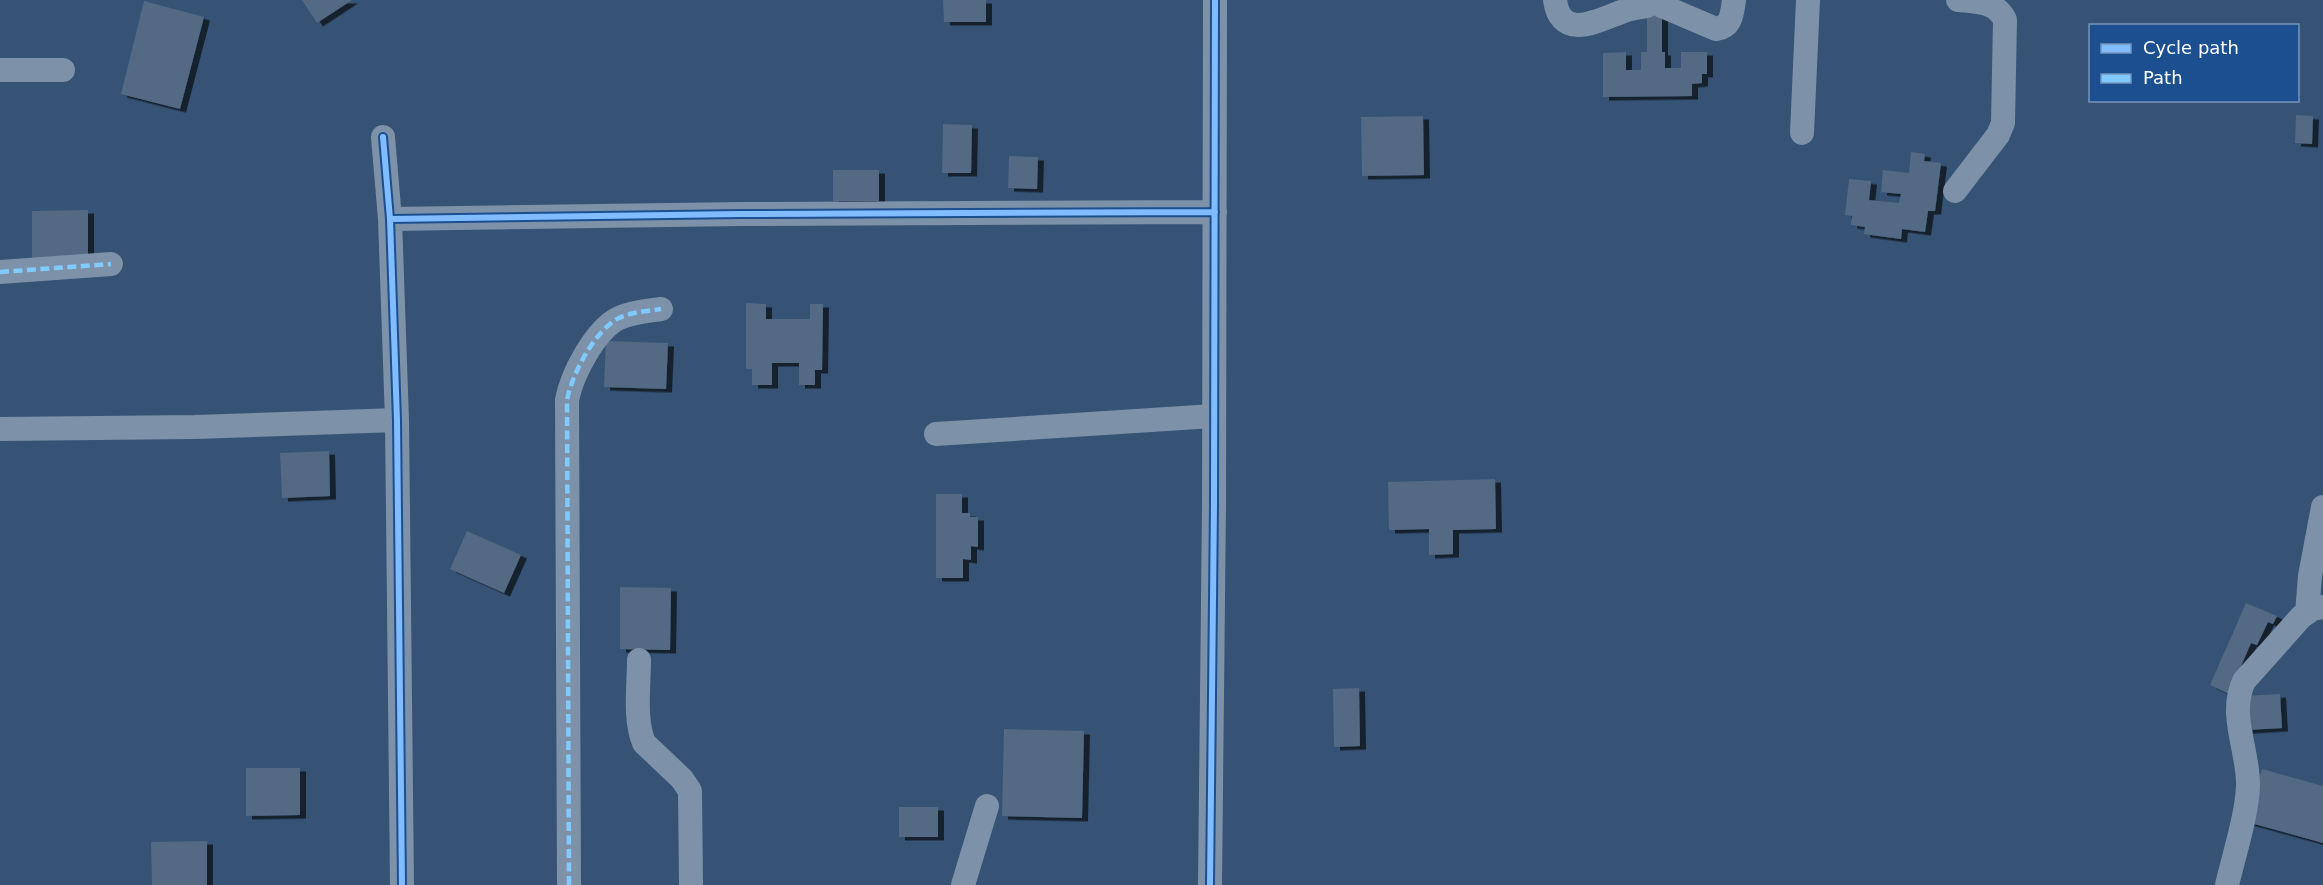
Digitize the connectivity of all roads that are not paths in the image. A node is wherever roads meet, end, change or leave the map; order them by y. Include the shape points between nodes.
1 (1215, 0) edge
2 (1555, 0) edge
3 (1734, 0) edge
4 (1808, 0) edge
5 (1958, 0) edge
6 (0, 70) edge
7 (63, 70) dead end
8 (1802, 133) dead end
9 (383, 137) dead end
10 (1955, 191) dead end
11 (1215, 212) junction
12 (390, 219) junction
13 (111, 264) dead end
14 (0, 272) edge
15 (661, 309) dead end
16 (1213, 416) junction
17 (397, 420) junction
18 (0, 429) edge
19 (936, 434) dead end
20 (2323, 507) edge
21 (2315, 610) edge
22 (639, 660) dead end
23 (987, 806) dead end
24 (402, 885) edge
25 (569, 885) edge
26 (691, 885) edge
27 (963, 885) edge
28 (1210, 885) edge
29 (2227, 885) edge

1 - 11 street
2 - 3 street via 1563,18 1576,25 1590,24 1625,10 1655,6 1716,29 1727,25
4 - 8 street
5 - 10 street via 1989,4 2005,20 2004,117 1998,135
6 - 7 street
9 - 12 street
11 - 12 street
11 - 16 street
12 - 17 street
13 - 14 street
15 - 25 street via 629,314 609,325 577,369 567,400
16 - 19 street
16 - 28 street
17 - 18 street
17 - 24 street
20 - 21 street via 2310,576
21 - 29 street via 2259,663 2240,691 2238,720 2248,787
22 - 26 street via 641,738 690,791
23 - 27 street

